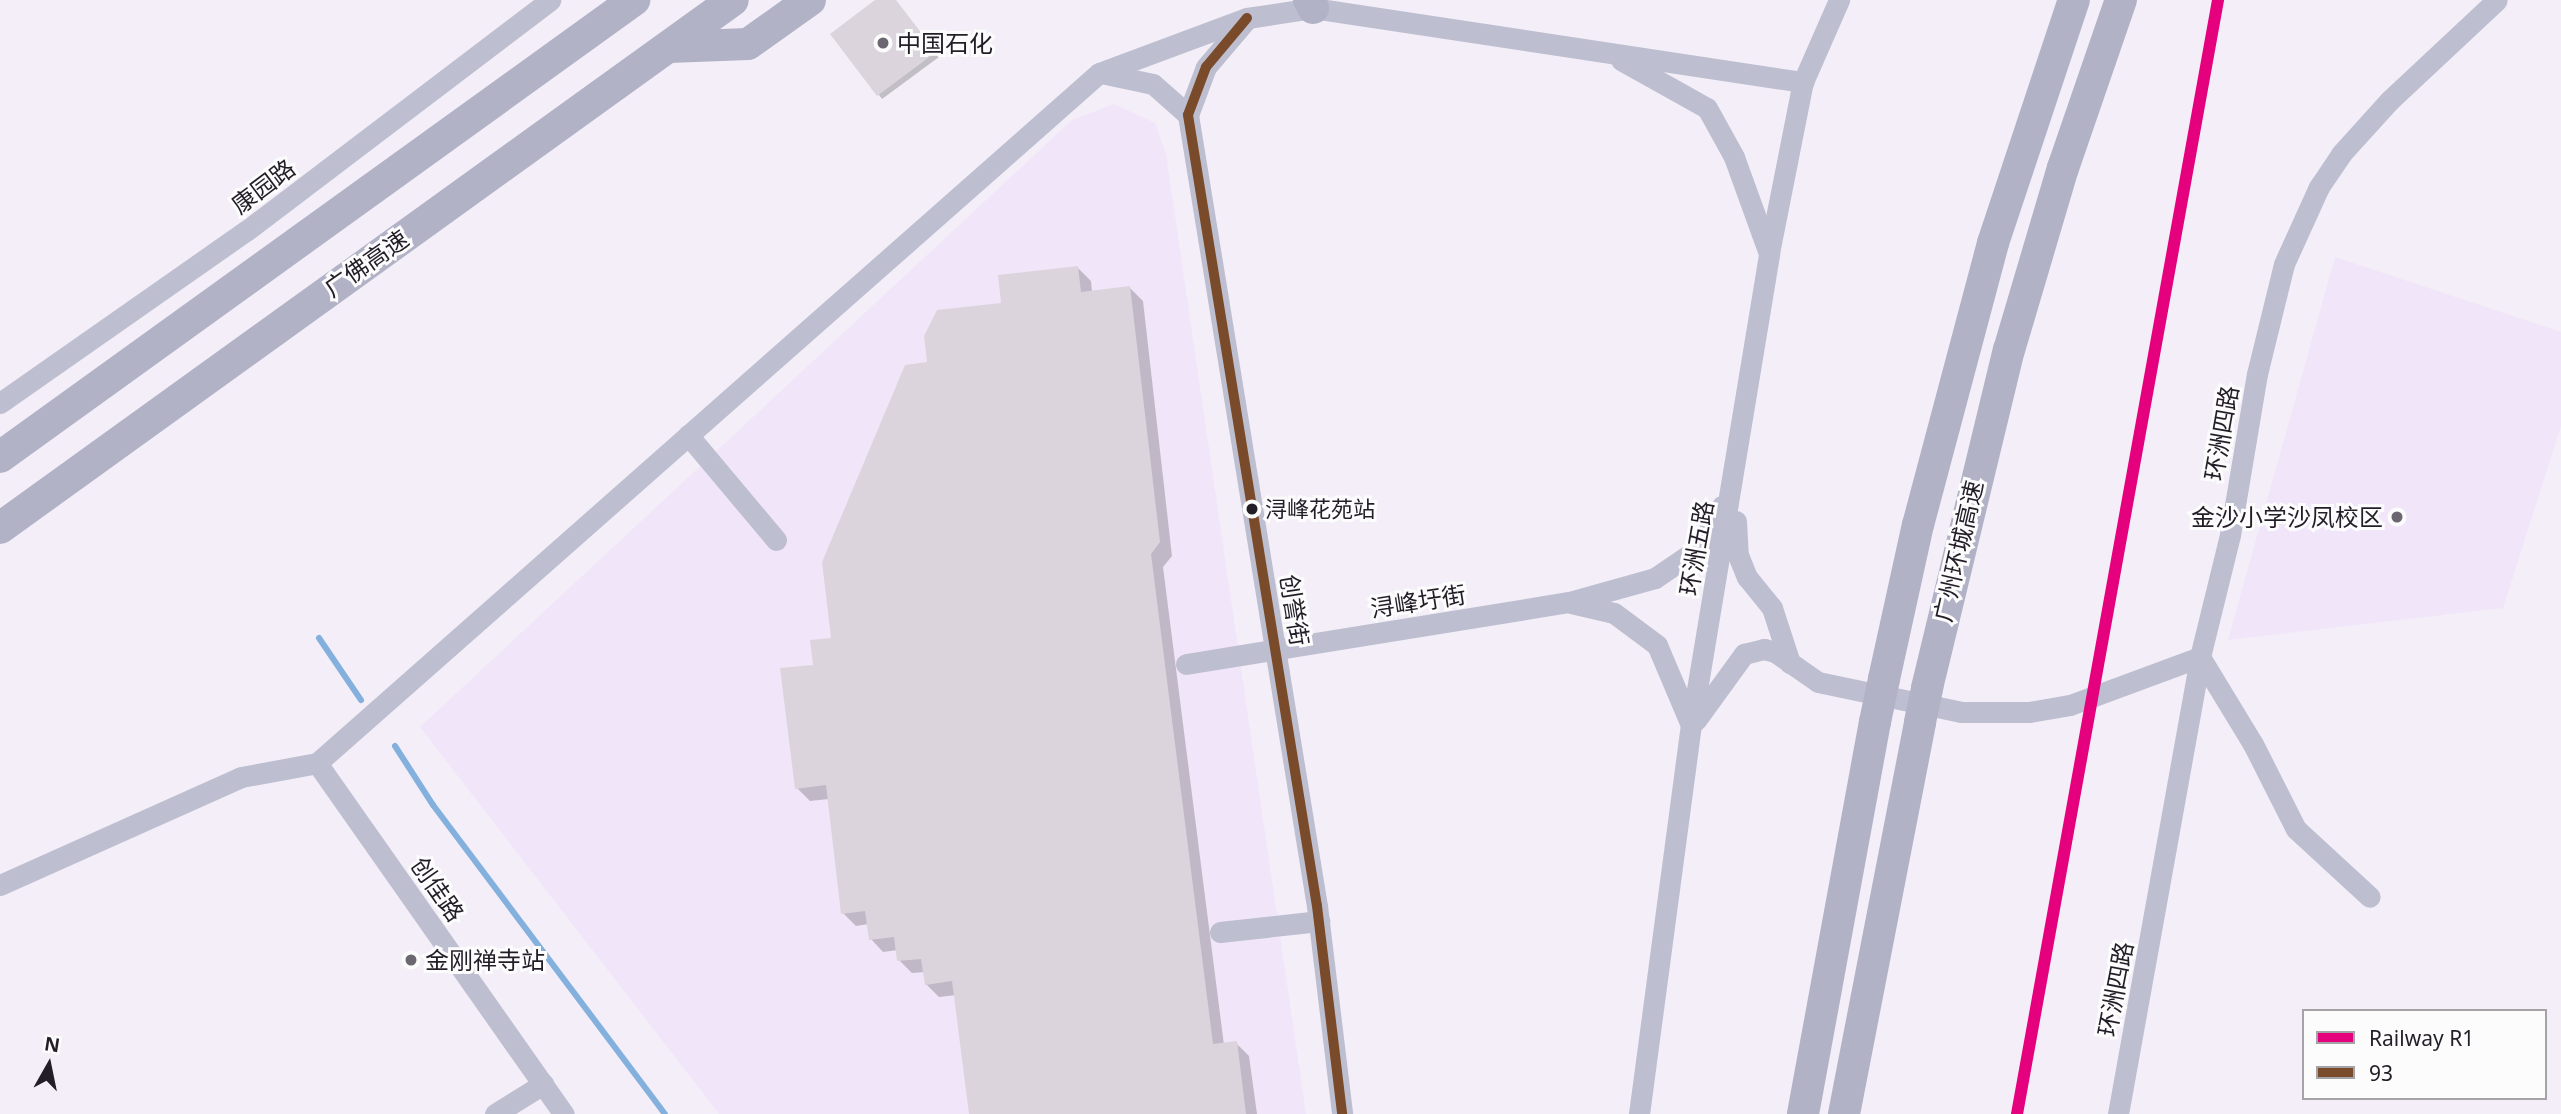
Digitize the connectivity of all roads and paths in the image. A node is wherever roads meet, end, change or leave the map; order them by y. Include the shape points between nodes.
1 (550, 0) edge
2 (634, 0) edge
3 (733, 0) edge
4 (810, 0) edge
5 (1839, 0) edge
6 (2054, 0) edge
7 (2074, 0) edge
8 (2121, 0) edge
9 (2497, 0) edge
10 (1311, 4) edge
11 (1247, 18) junction
12 (669, 47) junction
13 (1607, 52) junction
14 (1099, 73) junction
15 (1803, 82) junction
16 (1188, 115) junction
17 (1769, 253) junction
18 (1966, 342) junction
19 (0, 403) edge
20 (688, 435) junction
21 (0, 457) edge
22 (1735, 479) junction
23 (0, 528) edge
24 (776, 540) dead end
25 (1569, 603) junction
26 (1275, 651) junction
27 (2200, 657) junction
28 (1790, 663) junction
29 (1186, 664) dead end
30 (1691, 726) junction
31 (317, 763) junction
32 (0, 885) edge
33 (2370, 897) dead end
34 (1318, 921) junction
35 (1220, 932) dead end
36 (542, 1084) junction
37 (495, 1114) edge
38 (564, 1114) edge
39 (1342, 1114) edge
40 (1639, 1114) edge
41 (1803, 1114) edge
42 (1844, 1114) edge
43 (2118, 1114) edge

1 - 19 street, 康园路 via 246,231
2 - 21 highway
3 - 12 highway, 广佛高速
4 - 12 highway via 748,44
5 - 15 street, 环洲五路
6 - 18 highway
7 - 18 highway, 广州环城高速 via 1993,243
8 - 42 highway, 广州环城高速, bridge via 2012,338 1927,688
9 - 27 street, 环洲四路 via 2363,128 2319,187 2291,245 2265,337 2230,535
10 - 11 street
10 - 13 street
11 - 14 street
11 - 16 street via 1206,68
12 - 23 highway, 广佛高速
13 - 15 street
13 - 17 street via 1684,91 1706,108 1734,157
14 - 16 street via 1153,85
14 - 20 street
15 - 17 street, 环洲五路
16 - 26 street, 创誉街
17 - 22 street, 环洲五路
18 - 41 highway, 广州环城高速, bridge via 1884,679
20 - 24 street
20 - 31 street
22 - 25 street via 1699,548 1655,578
22 - 28 street via 1738,555 1747,577 1772,608
22 - 30 street, 环洲五路
25 - 26 street, 浔峰圩街
25 - 30 street via 1614,613 1657,645
26 - 29 street, 浔峰圩街
26 - 34 street, 创誉街
27 - 28 street via 2070,705 2005,713 1961,712 1835,687 1806,677
27 - 33 street via 2253,744 2295,829
27 - 43 street, 环洲四路
28 - 30 street via 1764,649 1744,654
30 - 40 street, 环洲五路
31 - 32 street via 241,777
31 - 36 street, 创佳路
34 - 35 street
34 - 39 street, 创誉街
36 - 37 street
36 - 38 street, 创佳路

